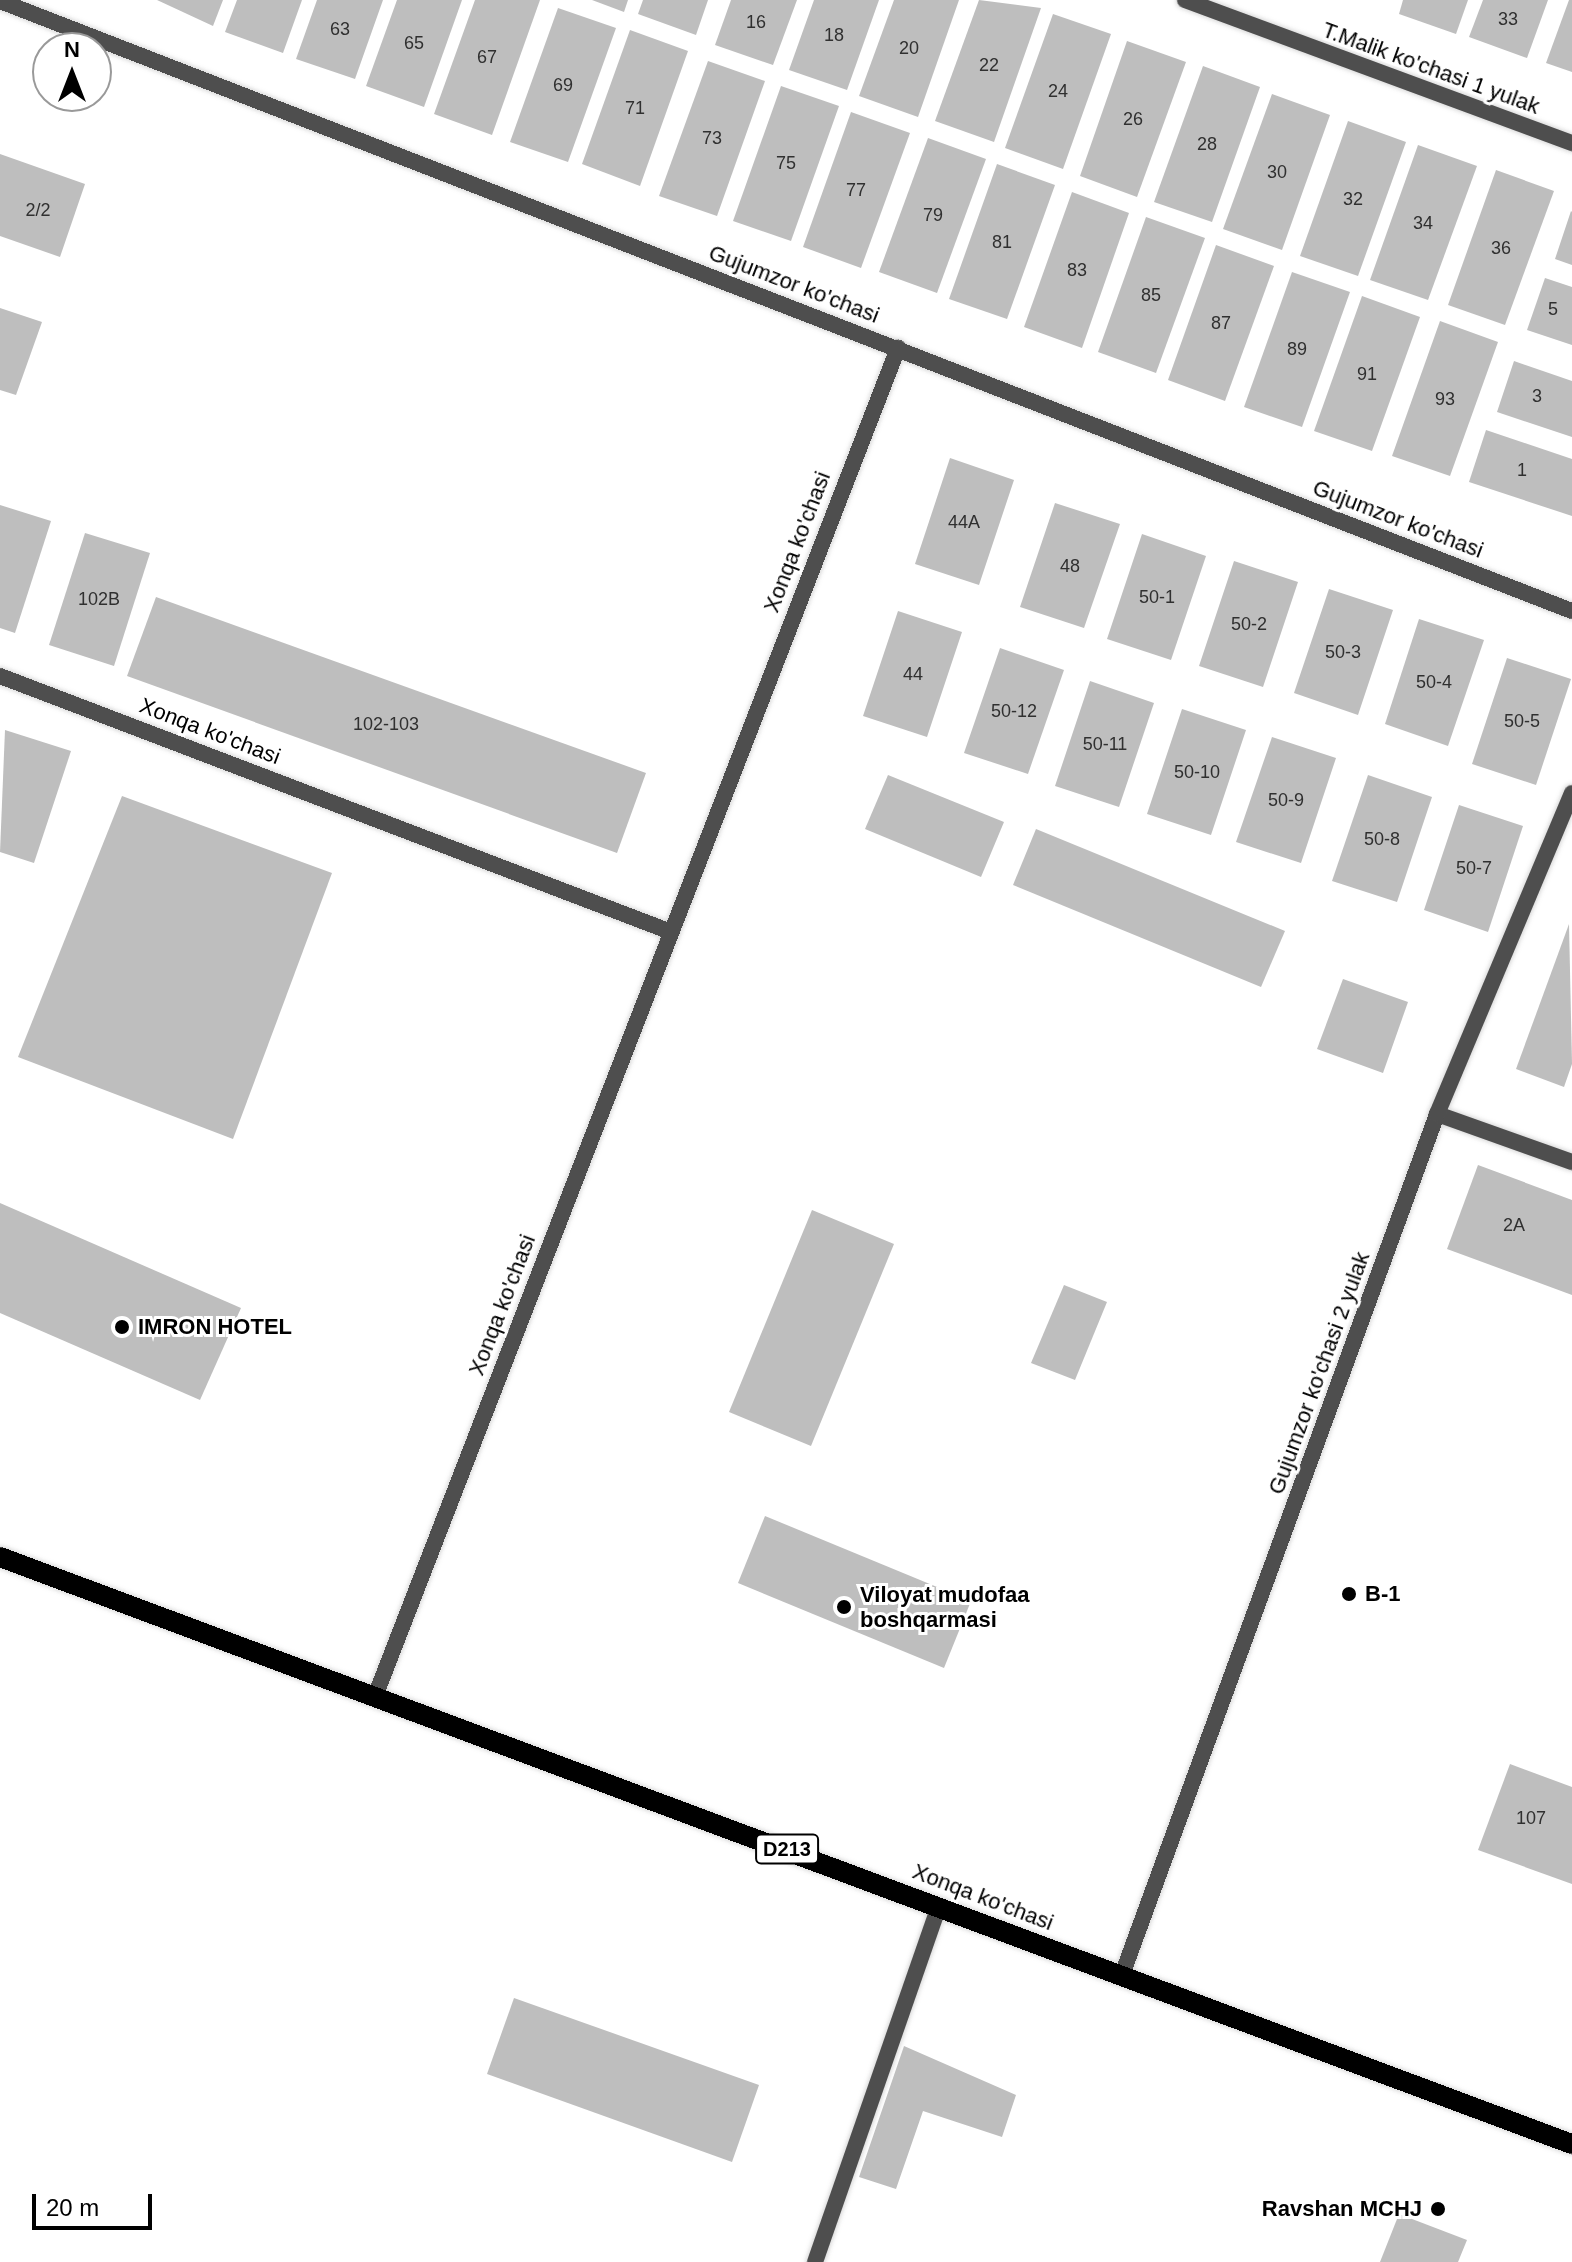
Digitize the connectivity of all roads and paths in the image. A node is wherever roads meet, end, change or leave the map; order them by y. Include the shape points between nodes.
1 (1185, 0) edge
2 (0, 1) edge
3 (1572, 143) edge
4 (898, 348) junction
5 (1572, 611) edge
6 (0, 676) edge
7 (1572, 793) edge
8 (671, 932) junction
9 (1437, 1114) junction
10 (1572, 1162) edge
11 (0, 1557) edge
12 (376, 1694) junction
13 (939, 1906) junction
14 (1122, 1975) junction
15 (1572, 2144) edge
16 (815, 2262) edge

1 - 3 street, T.Malik ko'chasi 1 yulak
2 - 4 street, Gujumzor ko'chasi
4 - 5 street, Gujumzor ko'chasi
4 - 8 street, Xonqa ko'chasi
6 - 8 street, Xonqa ko'chasi
7 - 9 street, Gujumzor ko'chasi 2 yulak
8 - 12 street, Xonqa ko'chasi
9 - 10 street
9 - 14 street, Gujumzor ko'chasi 2 yulak
11 - 12 main road, Xonqa ko'chasi / D213
12 - 13 main road, Xonqa ko'chasi / D213
13 - 14 main road, Xonqa ko'chasi / D213
13 - 16 street
14 - 15 main road, Xonqa ko'chasi / D213

